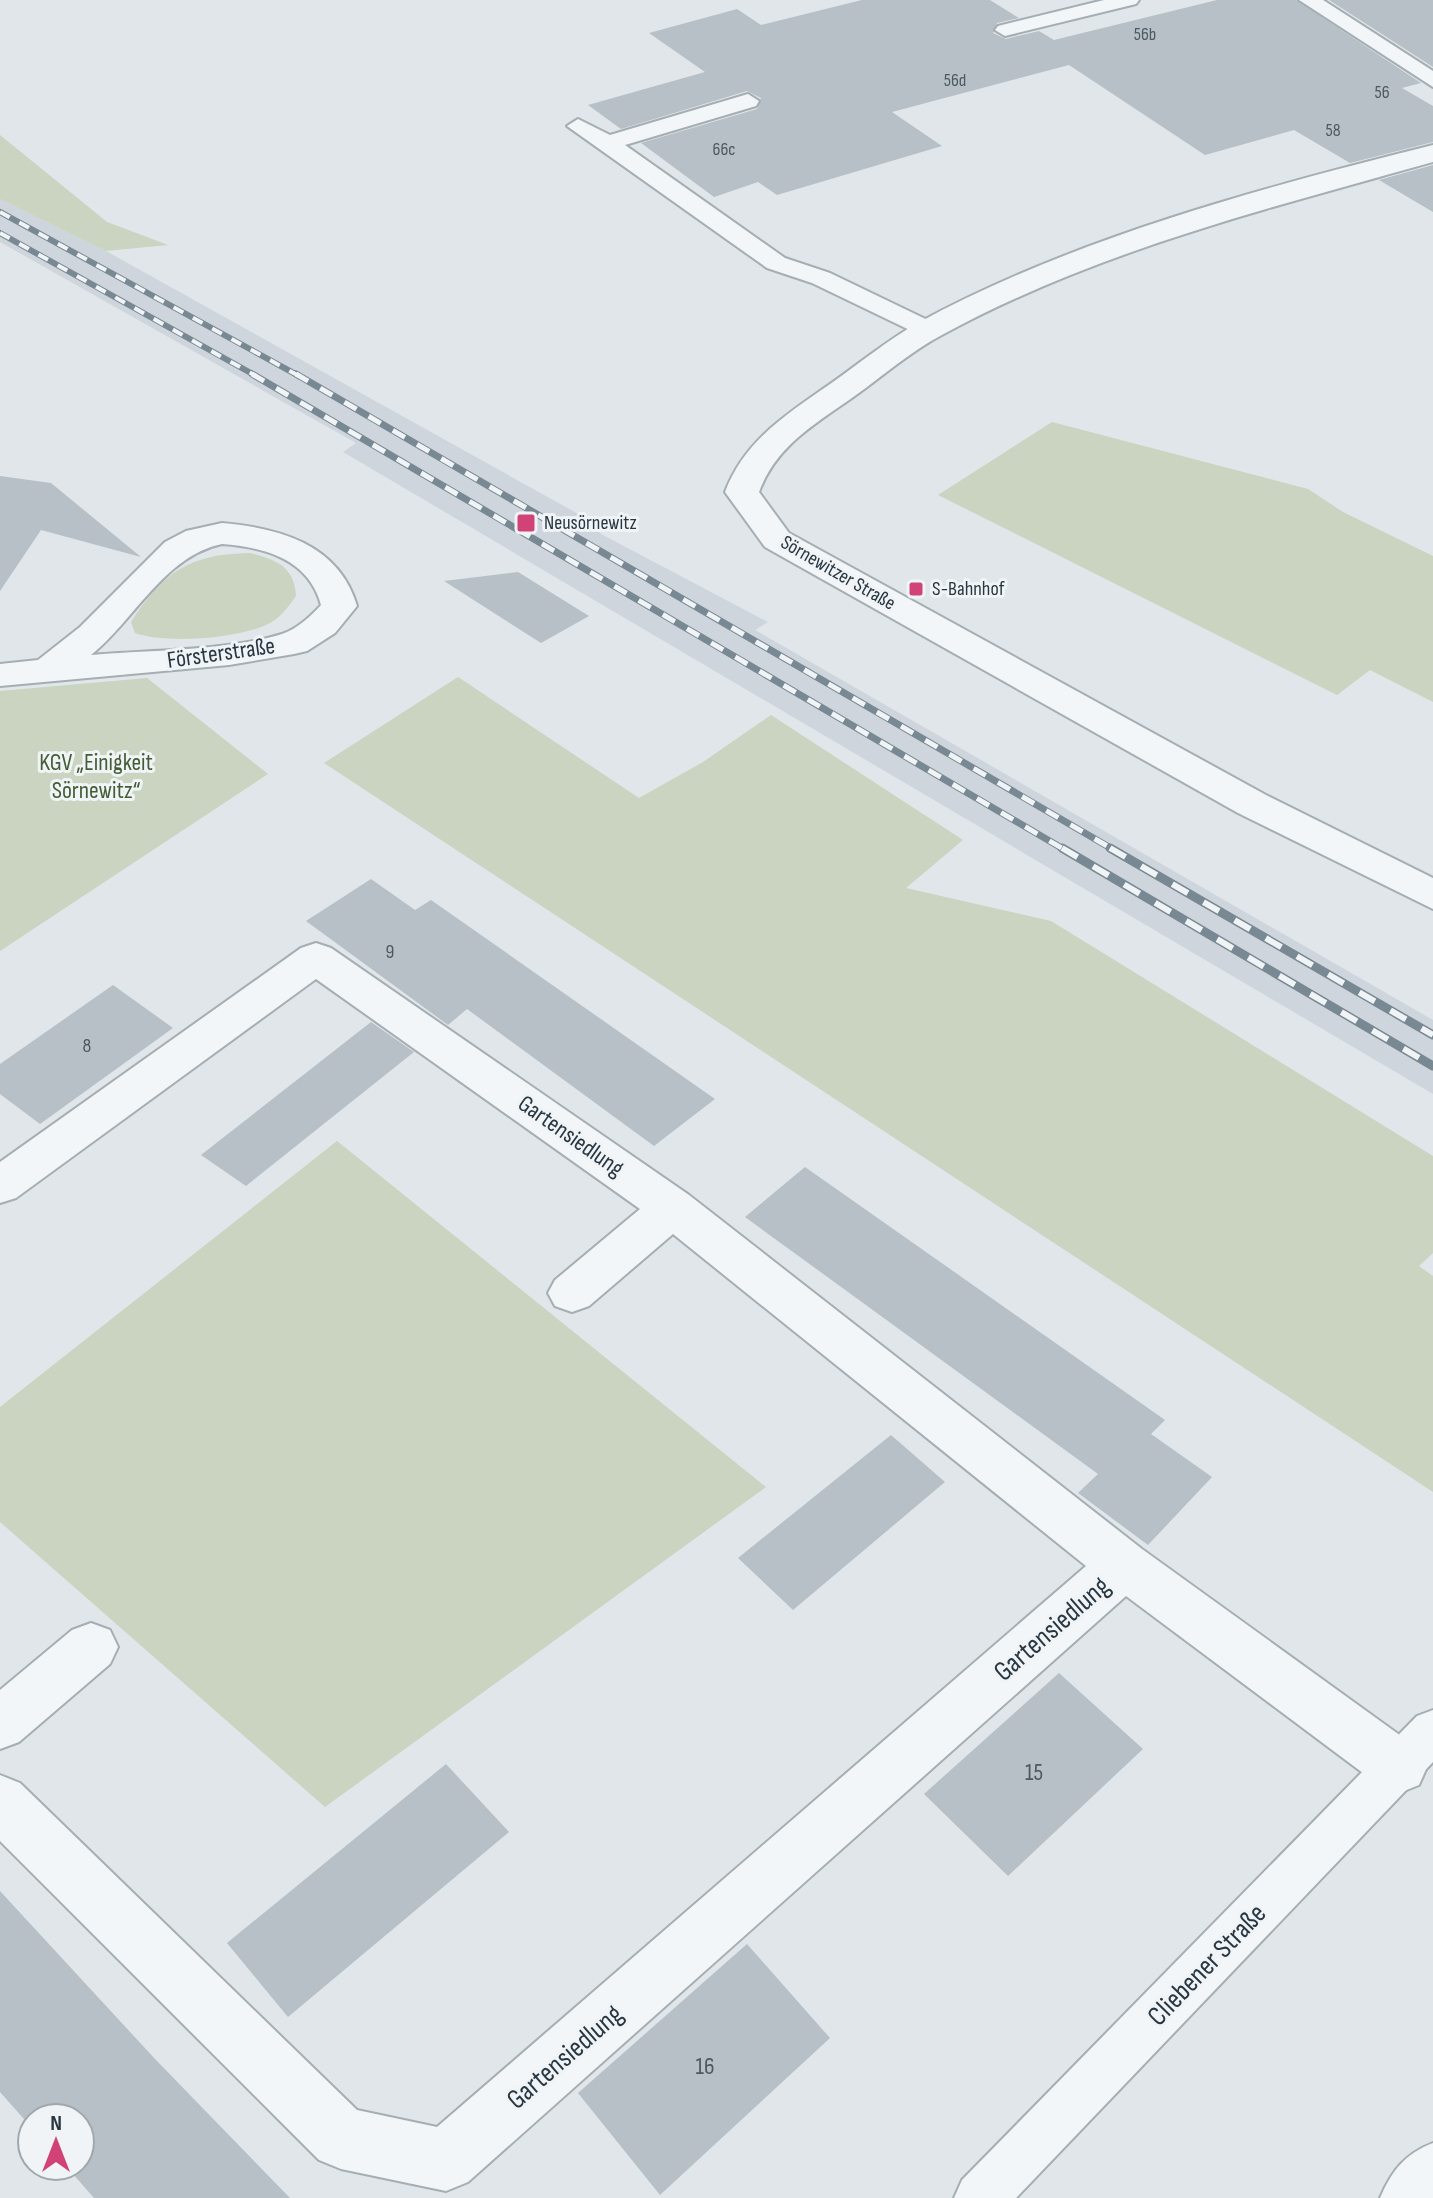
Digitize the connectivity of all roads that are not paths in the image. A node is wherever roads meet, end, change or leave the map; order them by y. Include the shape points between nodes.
1 (1129, 0) edge
2 (1309, 0) edge
3 (1005, 30) dead end
4 (1433, 81) edge
5 (748, 101) dead end
6 (578, 126) dead end
7 (608, 143) junction
8 (1433, 153) edge
9 (929, 330) junction
10 (47, 671) junction
11 (0, 675) edge
12 (1433, 895) edge
13 (0, 1186) edge
14 (673, 1208) junction
15 (572, 1293) dead end
16 (1124, 1565) junction
17 (91, 1647) dead end
18 (0, 1724) edge
19 (1416, 1749) edge
20 (0, 1802) edge
21 (1433, 2174) edge
22 (980, 2198) edge
23 (1412, 2198) edge

1 - 3 lane
2 - 4 lane
5 - 7 lane
6 - 7 lane
7 - 9 lane via 776,263 821,278
8 - 9 street, Sörnewitzer Straße via 1133,244 1060,270
9 - 12 street, Sörnewitzer Straße via 759,453 742,492 777,540 1252,804
10 - 10 street, Försterstraße via 294,643 339,606 334,583 294,549 267,539 228,533 198,537 168,553 96,632
10 - 11 street, Försterstraße
13 - 14 street, Gartensiedlung via 316,958
14 - 15 street
14 - 16 street, Gartensiedlung
16 - 19 street, Gartensiedlung
16 - 20 street, Gartensiedlung via 446,2160 341,2138
17 - 18 street
19 - 22 lane, Cliebener Straße
21 - 23 street

